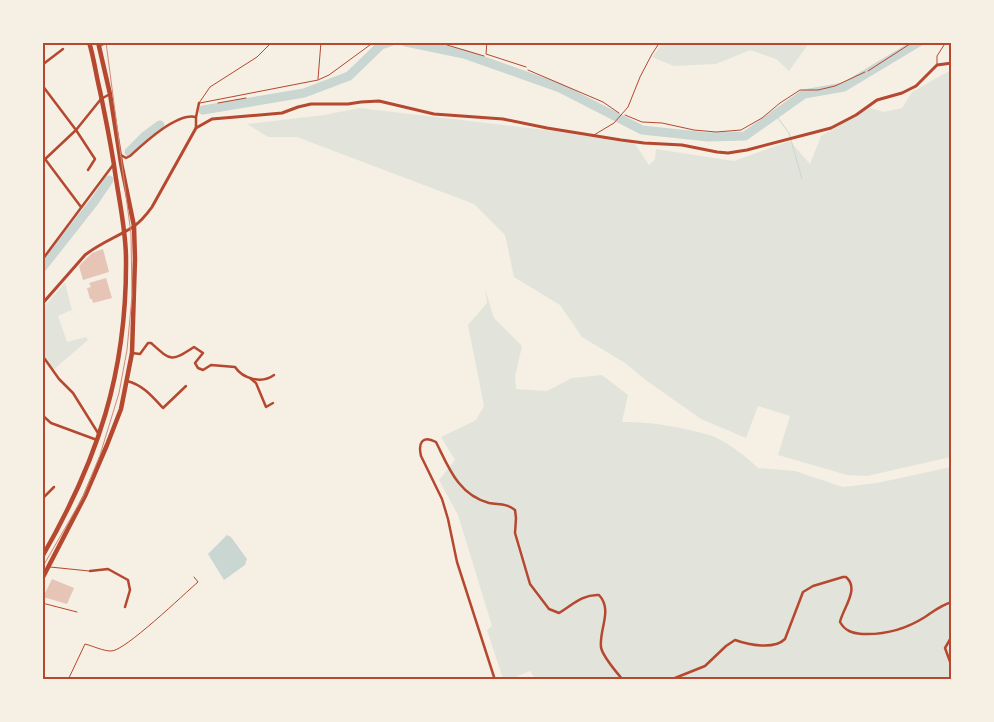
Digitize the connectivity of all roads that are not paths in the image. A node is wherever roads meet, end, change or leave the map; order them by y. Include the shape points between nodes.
1 (89, 42) edge
2 (109, 42) edge
3 (272, 42) edge
4 (321, 42) edge
5 (374, 42) edge
6 (487, 42) edge
7 (660, 42) edge
8 (913, 42) edge
9 (946, 42) edge
10 (99, 45) edge
11 (64, 49) dead end
12 (952, 63) edge
13 (42, 65) edge
14 (936, 65) junction
15 (526, 68) road end
16 (868, 71) road end
17 (318, 80) junction
18 (42, 85) edge
19 (110, 94) junction
20 (101, 99) junction
21 (199, 103) junction
22 (196, 117) junction
23 (196, 128) junction
24 (76, 130) junction
25 (593, 135) junction
26 (42, 154) edge
27 (120, 154) junction
28 (46, 159) junction
29 (42, 162) edge
30 (113, 164) junction
31 (88, 170) dead end
32 (81, 207) junction
33 (134, 226) junction
34 (124, 231) junction
35 (43, 258) edge
36 (42, 304) edge
37 (132, 353) junction
38 (42, 355) edge
39 (274, 375) dead end
40 (249, 377) junction
41 (127, 381) junction
42 (186, 386) dead end
43 (274, 403) dead end
44 (42, 415) edge
45 (99, 438) junction
46 (54, 487) dead end
47 (42, 499) edge
48 (42, 557) edge
49 (50, 567) junction
50 (90, 571) joint
51 (194, 577) dead end
52 (42, 579) edge
53 (952, 602) edge
54 (42, 604) edge
55 (125, 607) dead end
56 (77, 612) dead end
57 (952, 636) edge
58 (952, 667) edge
59 (68, 680) edge
60 (495, 680) edge
61 (622, 680) edge
62 (670, 680) edge

1 - 20 main road
2 - 10 lane
3 - 21 lane via 257,57 210,86
4 - 17 lane
5 - 17 lane
6 - 15 lane via 486,54
7 - 25 lane via 628,107 614,122
8 - 16 lane
9 - 14 lane via 937,56
10 - 19 main road
11 - 13 street
12 - 14 street
14 - 25 street via 916,86 877,100 839,125 728,153
17 - 21 lane
18 - 24 street
19 - 20 street
19 - 27 main road
20 - 24 street
20 - 30 main road
21 - 22 street
22 - 23 street
22 - 27 street via 187,116 164,128 126,158
23 - 25 street via 212,119 282,113 311,104 379,101 434,114 503,119
23 - 33 street via 152,207
24 - 28 street
24 - 31 street via 95,160
26 - 28 street
27 - 33 main road
28 - 29 street
28 - 32 street
30 - 32 street
30 - 34 main road
32 - 35 street
33 - 34 street
33 - 37 main road
34 - 36 street via 85,255
34 - 45 main road via 125,308 120,357
37 - 40 street via 140,354 148,343 171,359 194,347 203,353 195,363 198,368 203,370 211,365 235,367 240,374
37 - 41 main road
38 - 45 street via 73,393
39 - 40 street via 261,381
40 - 43 street via 256,383 266,407
41 - 42 street via 144,388 163,408
41 - 49 main road via 121,410 107,445
44 - 45 street via 51,423
45 - 48 main road via 77,493
46 - 47 street
49 - 50 lane
49 - 52 main road
50 - 55 street via 108,569 128,580 130,590
51 - 59 lane via 198,582 118,650 85,644
53 - 62 street via 938,606 925,617 891,632 853,634 840,622 853,589 849,580 843,577 802,592 782,643 764,645 735,640 705,666
54 - 56 lane
57 - 58 street via 945,648
60 - 61 street via 457,562 442,499 419,450 424,439 436,442 456,481 464,489 489,503 510,505 515,510 515,533 530,584 548,609 559,613 582,598 599,595 606,615 601,631 601,649

